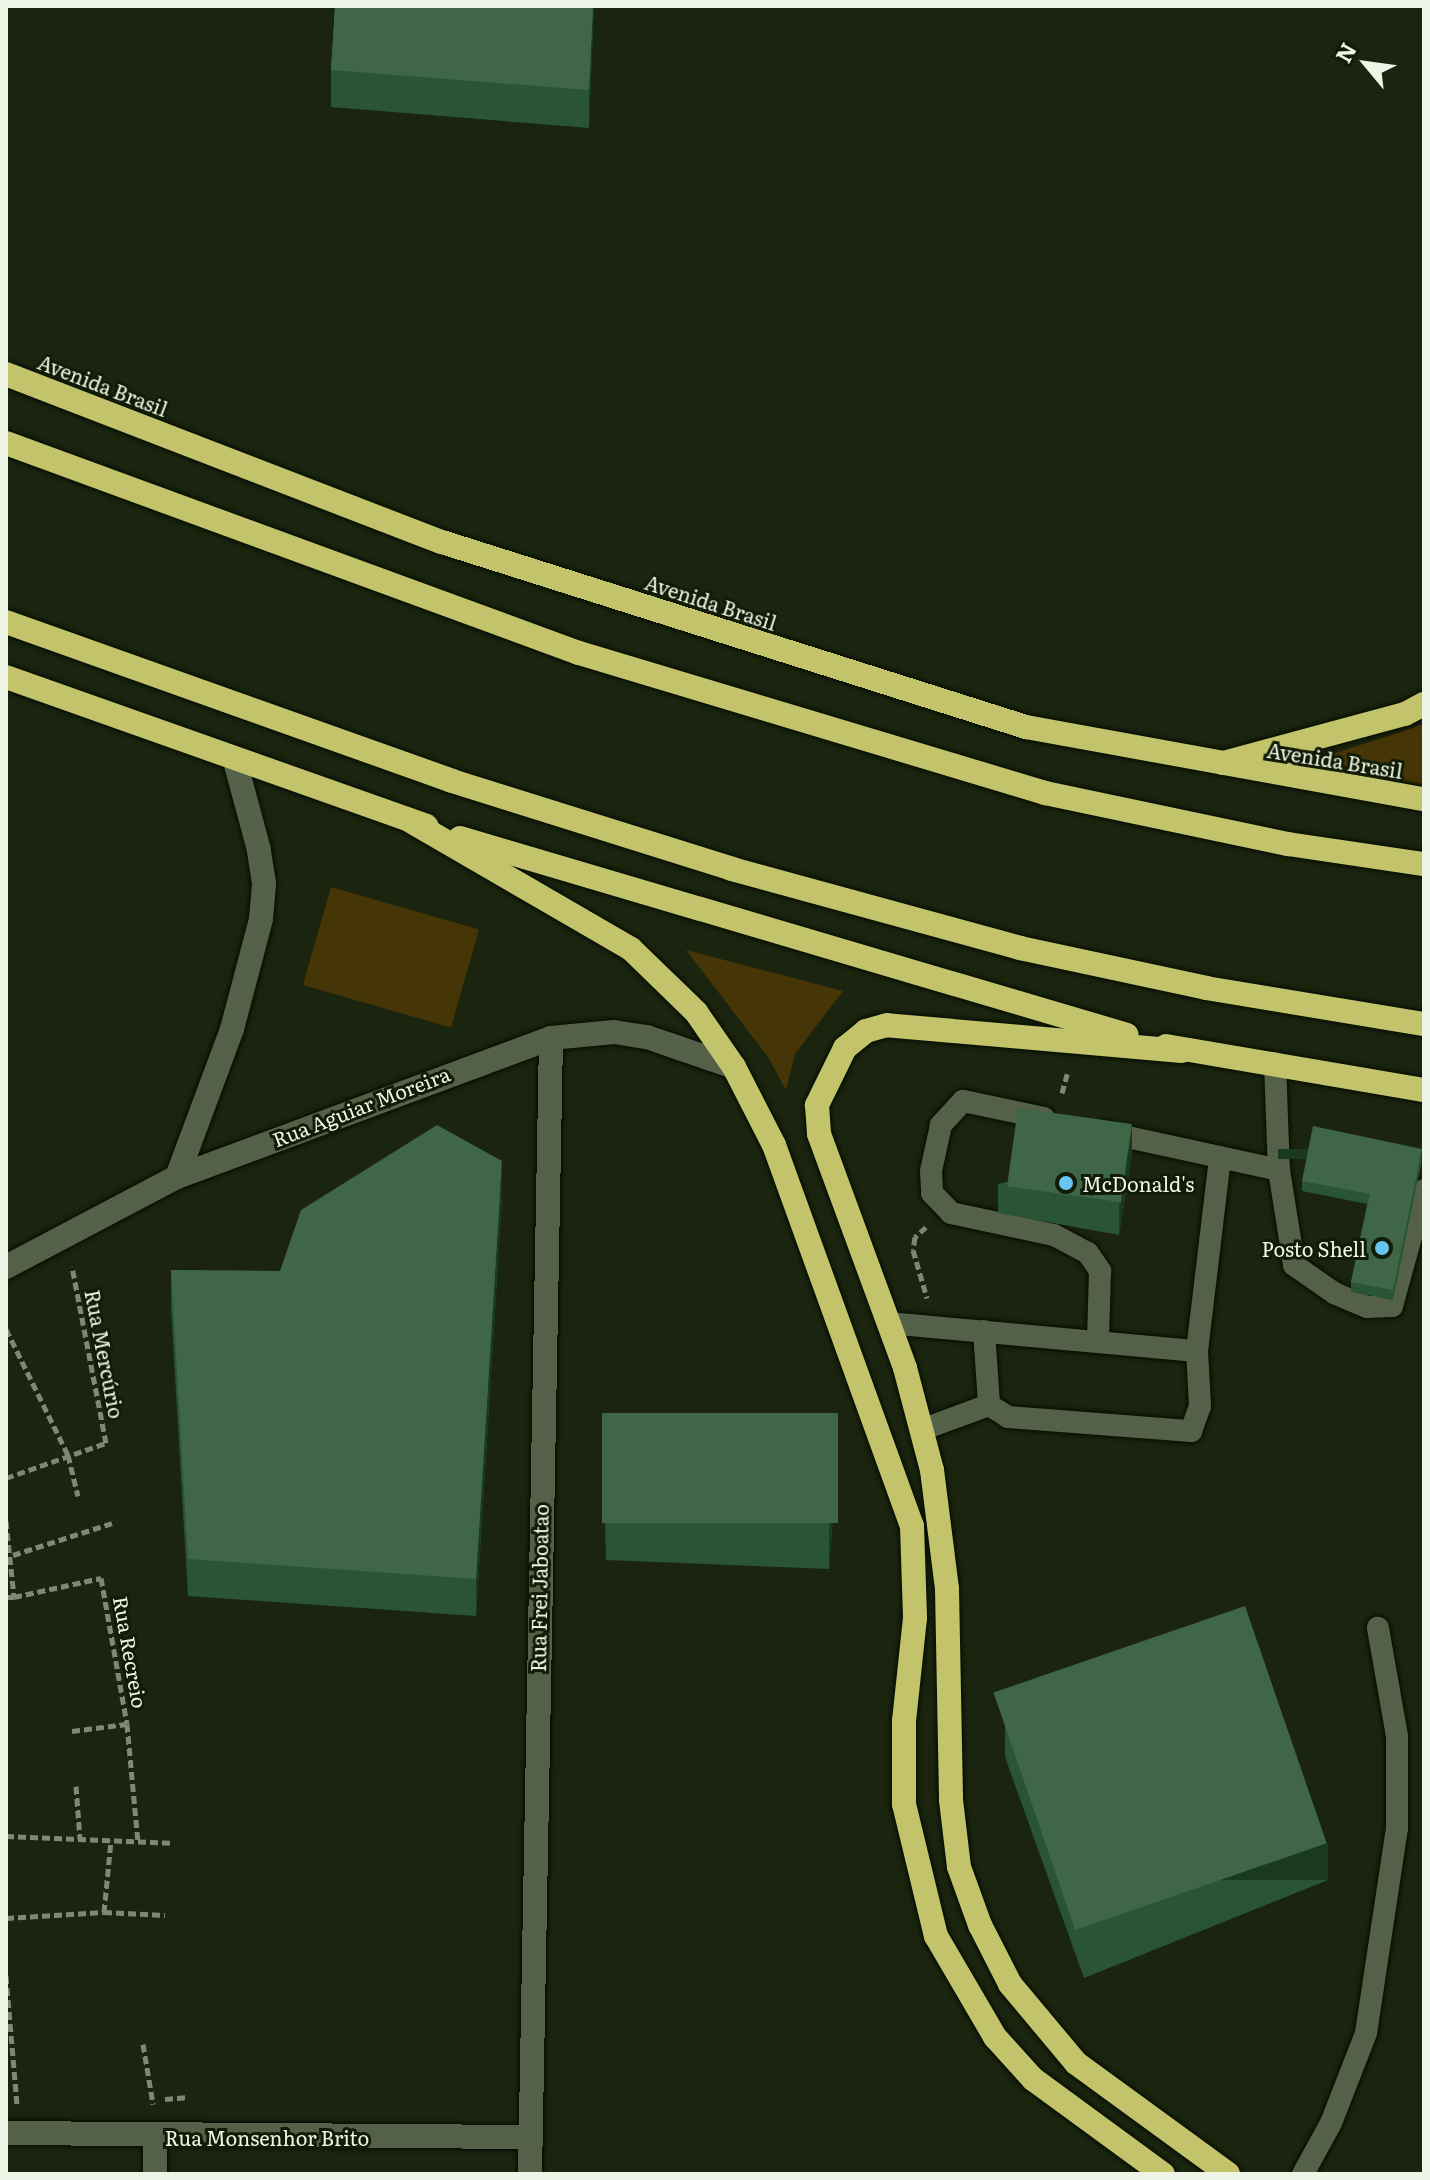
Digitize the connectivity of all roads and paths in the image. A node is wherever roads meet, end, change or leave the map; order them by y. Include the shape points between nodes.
1 (6, 374) edge
2 (6, 443) edge
3 (6, 622) edge
4 (6, 677) edge
5 (1424, 704) edge
6 (235, 761) junction
7 (1216, 765) junction
8 (1424, 799) edge
9 (412, 822) junction
10 (1424, 864) edge
11 (1424, 1024) edge
12 (551, 1038) junction
13 (1075, 1041) junction
14 (1182, 1051) junction
15 (1275, 1063) junction
16 (734, 1067) junction
17 (1424, 1090) edge
18 (1070, 1124) junction
19 (1220, 1157) junction
20 (1279, 1170) junction
21 (177, 1177) junction
22 (1424, 1190) edge
23 (951, 1213) junction
24 (66, 1233) junction
25 (6, 1267) edge
26 (888, 1323) junction
27 (6, 1329) edge
28 (938, 1331) junction
29 (984, 1331) junction
30 (1098, 1338) junction
31 (1197, 1351) junction
32 (989, 1405) junction
33 (921, 1430) junction
34 (68, 1455) junction
35 (6, 1478) edge
36 (78, 1496) dead end
37 (6, 1521) edge
38 (112, 1523) dead end
39 (13, 1555) junction
40 (6, 1597) edge
41 (14, 1597) junction
42 (1378, 1628) dead end
43 (127, 1724) junction
44 (72, 1731) dead end
45 (76, 1786) dead end
46 (6, 1836) edge
47 (80, 1839) junction
48 (111, 1840) junction
49 (138, 1842) junction
50 (170, 1843) dead end
51 (104, 1912) junction
52 (165, 1915) dead end
53 (6, 1918) edge
54 (7, 1980) edge
55 (143, 2044) dead end
56 (189, 2097) dead end
57 (13, 2133) edge
58 (155, 2137) junction
59 (529, 2137) junction
60 (155, 2174) edge
61 (530, 2174) edge
62 (1163, 2174) edge
63 (1228, 2174) edge
64 (1303, 2174) edge

1 - 7 highway, Avenida Brasil via 442,542 1026,727
2 - 10 highway via 579,653 1045,793 1288,844
3 - 11 highway via 452,781 732,869 1020,948 1206,988
4 - 6 highway
5 - 7 highway via 1405,714
6 - 9 highway
6 - 21 street via 259,850 264,883 261,919 244,993
7 - 8 highway, Avenida Brasil
9 - 14 highway via 567,873
9 - 16 highway via 631,949 687,1003
12 - 16 street, Rua Aguiar Moreira via 625,1034
12 - 21 street, Rua Aguiar Moreira
12 - 59 street, Rua Frei Jaboatao
13 - 14 highway
13 - 18 path
13 - 26 highway via 887,1025 866,1031 845,1048 817,1105 819,1134
14 - 15 highway
15 - 17 highway
15 - 20 lane
16 - 62 highway via 774,1145 912,1526 915,1618 904,1721 904,1804 936,1936 995,2037 1033,2079
18 - 19 lane
18 - 23 lane via 963,1101 941,1125 931,1171 932,1193
19 - 20 lane
19 - 31 lane
20 - 22 lane via 1294,1265 1334,1293 1367,1307 1392,1306 1401,1289
21 - 24 street, Rua Aguiar Moreira
23 - 28 path via 915,1237 917,1265
23 - 30 lane via 1054,1235 1088,1253 1100,1271
24 - 25 street, Rua Aguiar Moreira
24 - 34 path, Rua Mercúrio via 106,1443
26 - 28 lane
26 - 33 highway
27 - 34 path
28 - 29 lane
29 - 30 lane
29 - 32 lane
30 - 31 lane
31 - 32 lane via 1200,1406 1191,1431 1008,1417
32 - 33 lane
33 - 63 highway via 932,1470 947,1589 959,1867 980,1925 1010,1984 1076,2063
34 - 35 path, Rua Mercúrio
34 - 36 path
37 - 39 path
38 - 39 path
39 - 41 path
40 - 41 path
41 - 43 path, Rua Recreio via 101,1578
42 - 64 lane via 1397,1736 1397,1829 1366,2033 1331,2123
43 - 44 path, Rua Recreio
43 - 49 path, Rua Recreio
45 - 47 path
46 - 47 path
47 - 48 path
48 - 49 path
48 - 51 path
49 - 50 path
51 - 52 path
51 - 53 path
54 - 57 path
55 - 56 path, Rua Monsenhor Brito via 153,2099
57 - 58 street, Rua Monsenhor Brito
58 - 59 street, Rua Monsenhor Brito
58 - 60 street
59 - 61 street, Rua Frei Jaboatao

